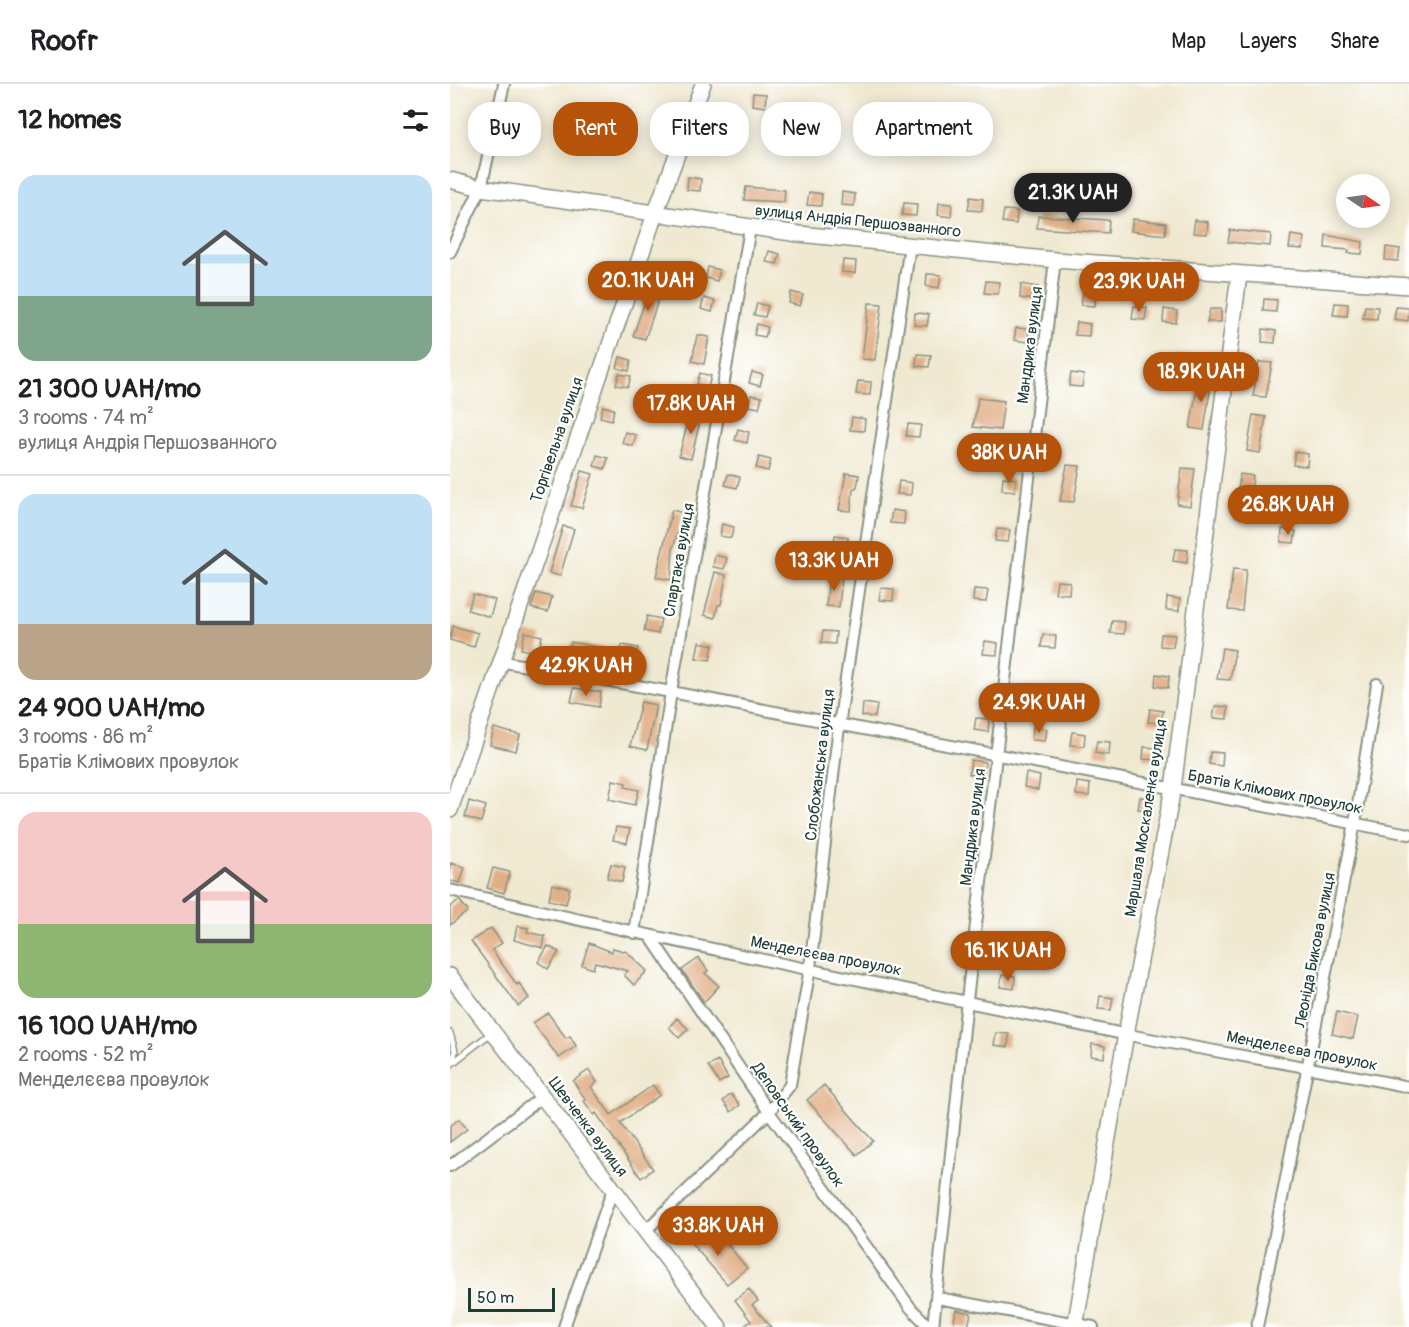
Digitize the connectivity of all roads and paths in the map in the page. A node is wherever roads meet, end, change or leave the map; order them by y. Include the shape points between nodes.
1 (504, 84) edge
2 (703, 84) edge
3 (450, 180) edge
4 (481, 188) junction
5 (655, 214) junction
6 (750, 228) junction
7 (910, 245) junction
8 (450, 252) edge
9 (1055, 260) junction
10 (1239, 275) junction
11 (1409, 286) edge
12 (499, 661) junction
13 (1377, 684) dead end
14 (671, 692) junction
15 (839, 726) junction
16 (997, 756) junction
17 (1173, 788) junction
18 (450, 810) edge
19 (1355, 823) junction
20 (1409, 834) edge
21 (450, 890) edge
22 (634, 933) junction
23 (650, 936) junction
24 (810, 968) junction
25 (450, 976) edge
26 (967, 1000) junction
27 (493, 1032) junction
28 (450, 1033) edge
29 (1126, 1034) junction
30 (452, 1064) edge
31 (1307, 1065) junction
32 (1409, 1087) edge
33 (542, 1097) junction
34 (769, 1112) junction
35 (450, 1166) edge
36 (613, 1189) junction
37 (645, 1231) junction
38 (938, 1298) junction
39 (1075, 1325) edge
40 (564, 1327) edge
41 (719, 1327) edge
42 (931, 1327) edge
43 (1093, 1327) edge
44 (1257, 1327) edge

1 - 4 street
2 - 5 street, Торгівельна вулиця
3 - 4 street, вулиця Андрія Першозванного
4 - 5 street, вулиця Андрія Першозванного
4 - 8 street
5 - 6 street, вулиця Андрія Першозванного
5 - 12 street, Торгівельна вулиця
6 - 7 street, вулиця Андрія Першозванного
6 - 14 street, Спартака вулиця
7 - 9 street, вулиця Андрія Першозванного
7 - 15 street, Слобожанська вулиця
9 - 10 street, вулиця Андрія Першозванного
9 - 16 street, Мандрика вулиця
10 - 11 street, вулиця Андрія Першозванного
10 - 17 street, Маршала Москаленка вулиця
12 - 14 street, Братів Клімових провулок
12 - 18 street, Торгівельна вулиця
13 - 19 street, Леоніда Бикова вулиця
14 - 15 street, Братів Клімових провулок
14 - 22 street, Спартака вулиця
15 - 16 street, Братів Клімових провулок
15 - 24 street, Слобожанська вулиця
16 - 17 street, Братів Клімових провулок
16 - 26 street, Мандрика вулиця
17 - 19 street, Братів Клімових провулок
17 - 29 street, Маршала Москаленка вулиця
19 - 20 street, Братів Клімових провулок
19 - 31 street, Леоніда Бикова вулиця
21 - 22 street, Менделєєва провулок
22 - 23 street, Менделєєва провулок
23 - 24 street, Менделєєва провулок
23 - 34 street, Деповський провулок
24 - 26 street, Менделєєва провулок
24 - 34 street, Слобожанська вулиця via 790,1085
25 - 27 street, Шевченка вулиця
26 - 29 street, Менделєєва провулок
26 - 38 street, Мандрика вулиця
27 - 30 lane
27 - 33 street, Шевченка вулиця
28 - 30 lane
29 - 31 street, Менделєєва провулок
29 - 39 street, Маршала Москаленка вулиця
31 - 32 street, Менделєєва провулок
31 - 44 street, Леоніда Бикова вулиця
33 - 35 street
33 - 36 street, Шевченка вулиця
34 - 37 street, Слобожанська вулиця
34 - 42 street, Деповський провулок via 910,1307
36 - 37 street, Шевченка вулиця
36 - 40 street
37 - 41 street, Шевченка вулиця
38 - 39 street
38 - 42 street, Мандрика вулиця
39 - 43 street

